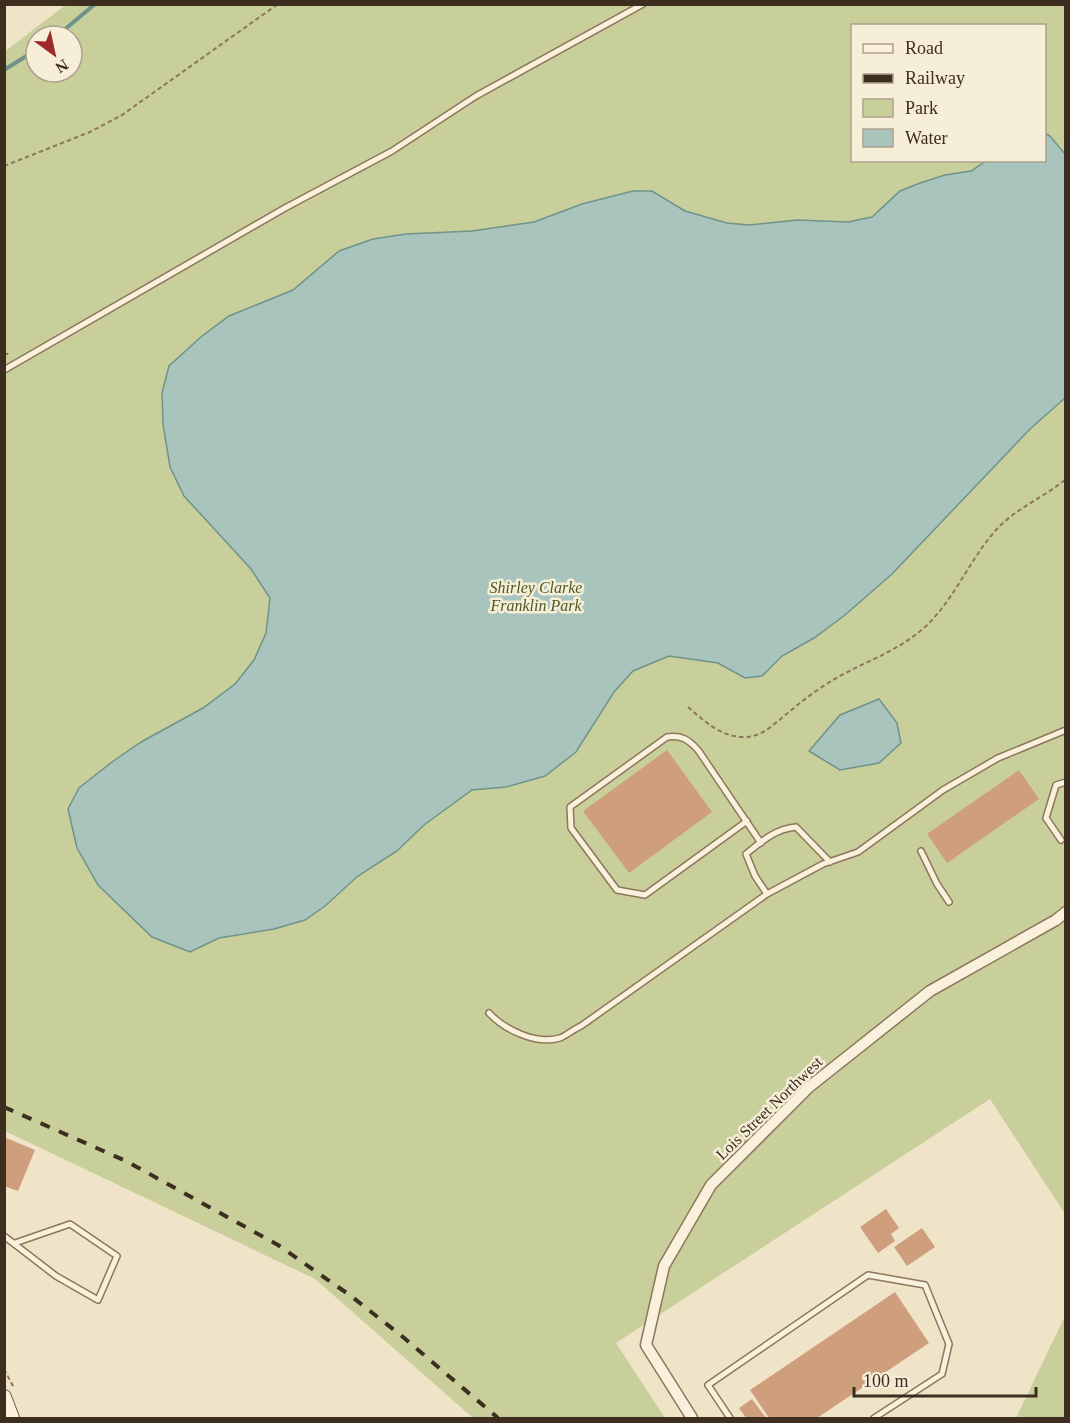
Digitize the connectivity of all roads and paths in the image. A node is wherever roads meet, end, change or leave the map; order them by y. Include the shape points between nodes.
1 (278, 4) edge
2 (643, 4) edge
3 (4, 166) edge
4 (4, 370) edge
5 (1065, 479) edge
6 (688, 707) dead end
7 (1065, 730) edge
8 (1065, 782) edge
9 (747, 821) junction
10 (1061, 840) dead end
11 (761, 843) junction
12 (921, 851) dead end
13 (830, 862) junction
14 (767, 894) junction
15 (949, 902) dead end
16 (1065, 912) edge
17 (489, 1013) dead end
18 (4, 1236) edge
19 (15, 1242) junction
20 (4, 1397) edge
21 (12, 1419) edge
22 (692, 1419) edge
23 (730, 1419) edge
24 (874, 1419) edge

1 - 3 path via 122,115
2 - 4 lane via 476,96 392,151
5 - 6 path via 1016,511 997,529 926,626 884,656 809,696 763,732 742,738 720,732
7 - 13 lane via 998,758 943,790 858,852
8 - 10 lane via 1056,785 1046,818
9 - 9 lane via 698,750 689,740 678,736 666,737 570,807 571,828 617,890 645,895
9 - 11 lane
11 - 13 lane via 773,833 796,827
11 - 14 lane via 746,854
12 - 15 lane
13 - 14 lane
14 - 17 lane via 559,1038 538,1039 511,1030
16 - 22 street, Lois Street Northwest via 930,991 809,1087 711,1185 664,1266 646,1345
18 - 19 lane
19 - 19 lane via 56,1276 98,1300 117,1256 70,1224
20 - 21 main road
23 - 24 lane via 708,1385 868,1275 925,1285 949,1344 942,1374

